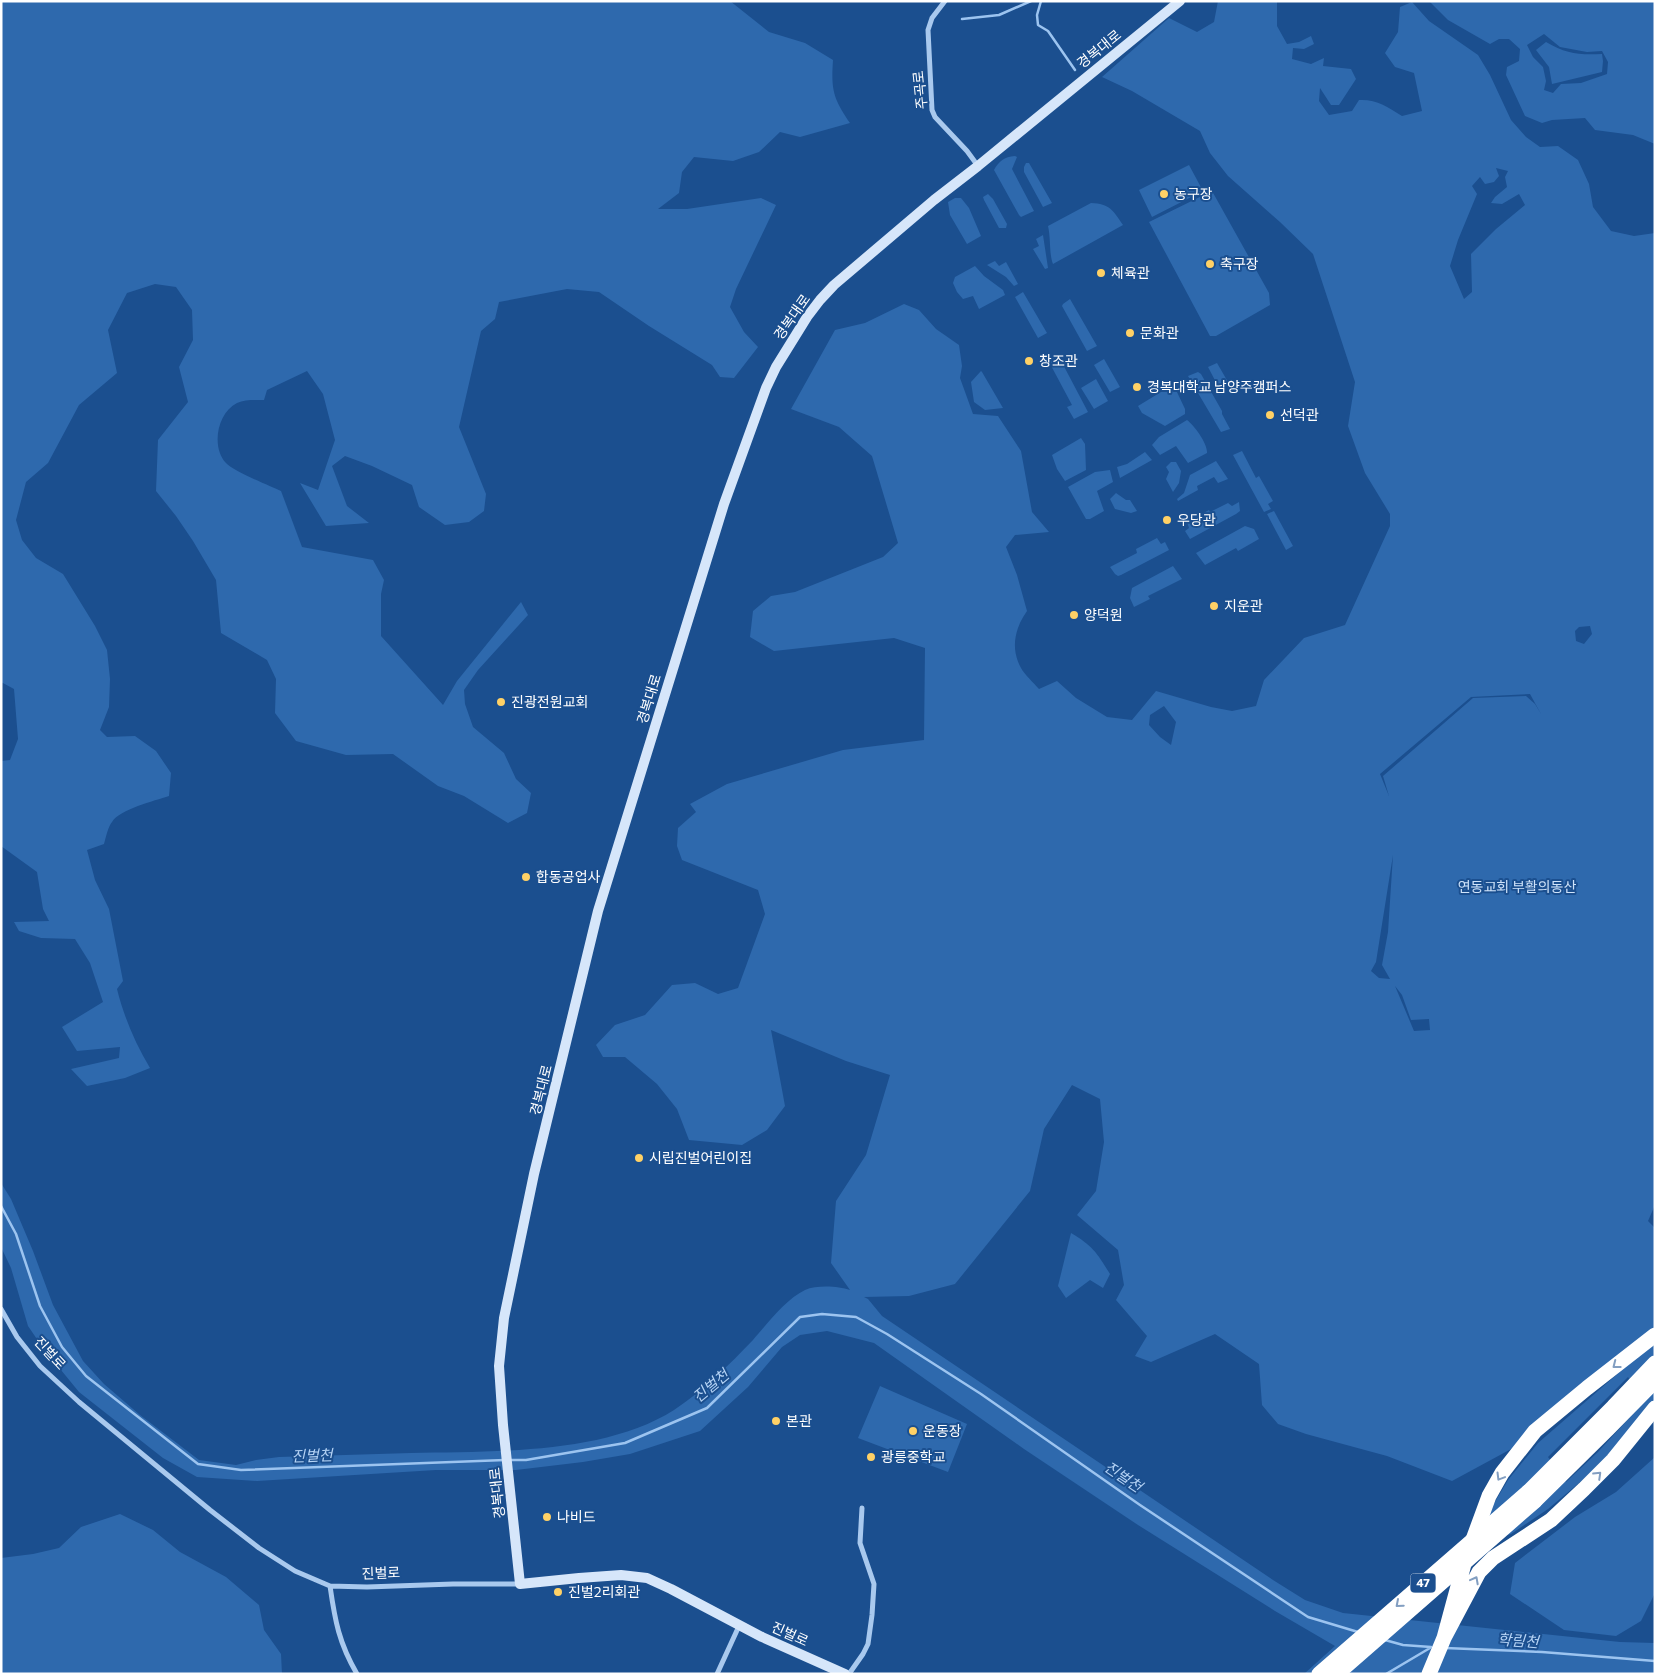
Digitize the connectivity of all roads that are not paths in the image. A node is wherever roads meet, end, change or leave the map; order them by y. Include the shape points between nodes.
1 (945, 1) edge
2 (1180, 1) edge
3 (978, 166) junction
4 (1, 1309) edge
5 (1655, 1335) edge
6 (1655, 1363) edge
7 (1655, 1381) edge
8 (1655, 1408) edge
9 (1531, 1496) junction
10 (862, 1508) dead end
11 (520, 1584) junction
12 (330, 1586) junction
13 (739, 1626) junction
14 (1444, 1638) junction
15 (357, 1674) edge
16 (717, 1674) edge
17 (845, 1674) edge
18 (849, 1674) edge
19 (1318, 1674) edge
20 (1337, 1674) edge
21 (1429, 1674) edge

1 - 3 street, 주곡로 via 932,18 928,30 932,110
2 - 3 street, 경복대로
3 - 11 street, 경복대로 via 934,200 820,300 776,366 724,504 593,931 534,1174 504,1318 499,1384
4 - 12 street, 진벌로 via 17,1337 40,1366 78,1402 259,1548 295,1571
5 -> 14 highway via 1535,1431 1502,1473 1489,1496 1464,1564
6 - 9 highway, 47
7 - 9 highway, 47 via 1608,1429
14 -> 8 highway via 1479,1572 1493,1558 1550,1520 1570,1502 1613,1460
9 -> 19 highway, 47, bridge
9 - 20 highway, 47, bridge
10 - 18 street via 860,1543 874,1584 868,1644
11 - 12 street, 진벌로
11 - 13 street, 진벌로 via 636,1576 658,1582
12 - 15 street via 336,1628
13 - 16 street
13 - 17 street, 진벌로
14 - 21 highway

